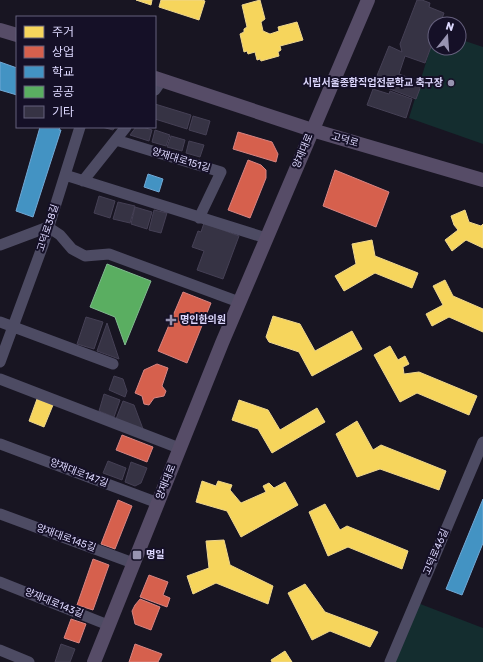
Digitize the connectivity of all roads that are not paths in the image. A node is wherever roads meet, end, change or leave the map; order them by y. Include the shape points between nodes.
1 (368, 0) edge
2 (0, 30) edge
3 (16, 35) edge
4 (157, 83) edge
5 (80, 128) edge
6 (125, 128) edge
7 (312, 130) junction
8 (116, 140) junction
9 (65, 175) junction
10 (483, 180) edge
11 (83, 181) junction
12 (200, 218) junction
13 (48, 227) junction
14 (266, 238) junction
15 (0, 245) edge
16 (239, 302) junction
17 (0, 322) edge
18 (13, 327) junction
19 (0, 362) edge
20 (113, 364) dead end
21 (0, 379) edge
22 (483, 442) edge
23 (0, 444) edge
24 (179, 448) junction
25 (158, 503) junction
26 (0, 514) edge
27 (133, 563) junction
28 (0, 582) edge
29 (108, 625) junction
30 (0, 650) edge
31 (29, 662) edge
32 (94, 662) edge
33 (390, 662) edge

1 - 7 main road, 양재대로
2 - 3 main road
4 - 7 main road, 고덕로
5 - 9 street, 고덕로38길
6 - 8 street
7 - 10 main road, 고덕로
7 - 14 main road, 양재대로
8 - 11 street
8 - 12 street, 양재대로151길 via 221,172
9 - 11 street
9 - 13 street, 고덕로38길
11 - 12 street
12 - 14 street
13 - 15 street
13 - 16 street via 60,235 72,249 85,256 109,254
13 - 18 street, 고덕로38길
14 - 16 main road, 양재대로
16 - 24 main road, 양재대로
17 - 18 street
18 - 19 street, 고덕로38길
18 - 20 street
21 - 24 street
22 - 33 street, 고덕로46길
23 - 25 street, 양재대로147길
24 - 25 main road, 양재대로
25 - 27 main road, 양재대로
26 - 27 street, 양재대로145길
27 - 29 main road, 양재대로
28 - 29 street, 양재대로143길
29 - 32 main road, 양재대로
30 - 31 street

